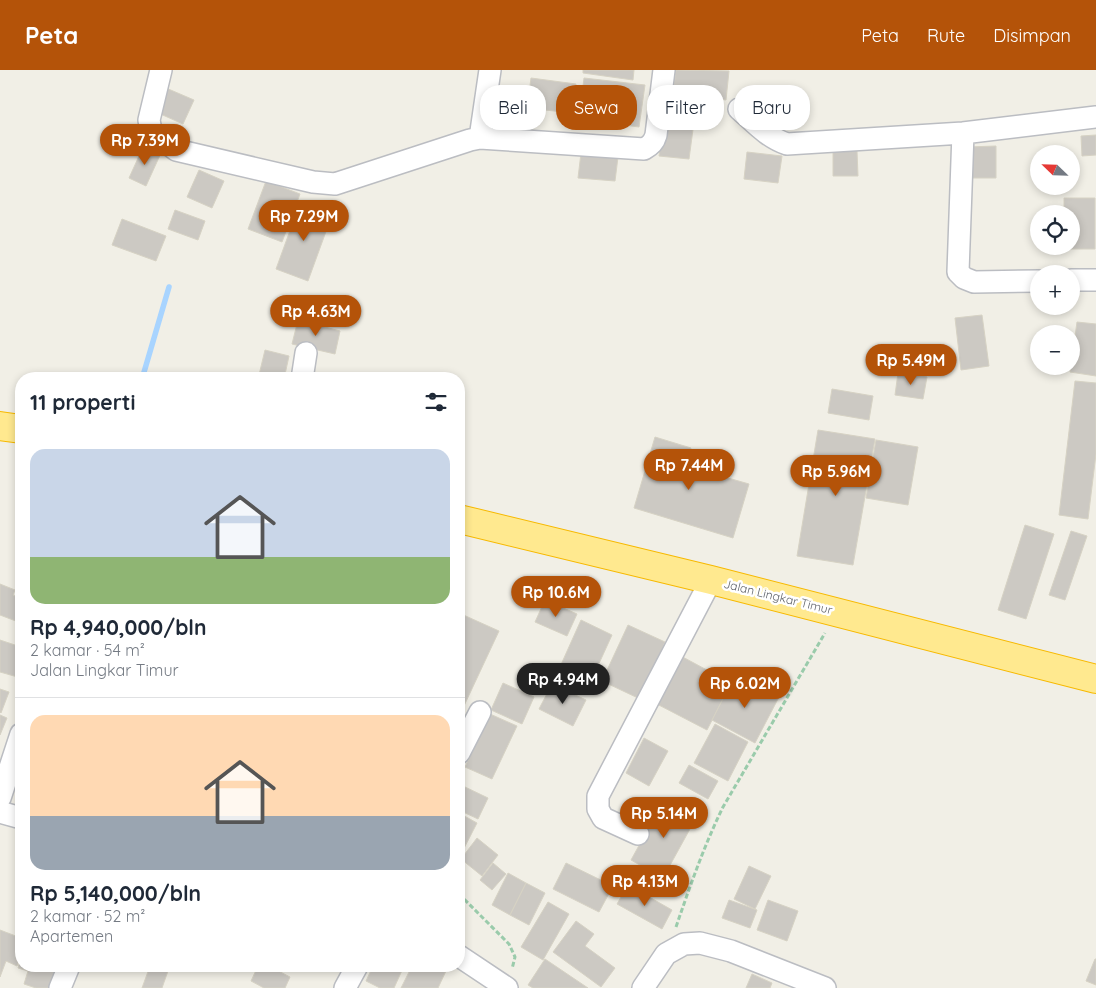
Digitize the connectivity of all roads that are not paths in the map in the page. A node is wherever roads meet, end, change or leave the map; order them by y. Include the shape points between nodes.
1 (161, 70) edge
2 (490, 70) edge
3 (664, 70) edge
4 (1096, 117) edge
5 (763, 130) edge
6 (963, 132) junction
7 (480, 138) junction
8 (1080, 280) edge
9 (1096, 280) edge
10 (1030, 281) edge
11 (306, 353) dead end
12 (303, 372) edge
13 (0, 426) edge
14 (15, 428) edge
15 (465, 520) edge
16 (712, 580) junction
17 (1096, 679) edge
18 (480, 712) dead end
19 (465, 741) edge
20 (15, 752) edge
21 (0, 798) edge
22 (0, 812) edge
23 (15, 816) edge
24 (638, 834) dead end
25 (465, 960) edge
26 (67, 972) edge
27 (353, 972) edge
28 (506, 987) edge
29 (60, 988) edge
30 (345, 988) edge
31 (643, 988) edge
32 (825, 988) edge

1 - 7 street via 149,120 151,131 160,139 176,150 313,182 335,184
2 - 7 street
3 - 7 street via 656,135 650,146 644,149
4 - 6 street
5 - 6 street via 787,144
6 - 10 street via 958,272 974,282
8 - 9 street
11 - 12 street
13 - 14 highway
15 - 16 highway, Jalan Lingkar Timur
16 - 17 highway, Jalan Lingkar Timur
16 - 24 street via 598,796 598,809 603,818
18 - 19 street
20 - 21 street
22 - 23 street
25 - 28 street
26 - 29 street
27 - 30 street
31 - 32 street via 666,954 684,944 700,943 731,951

